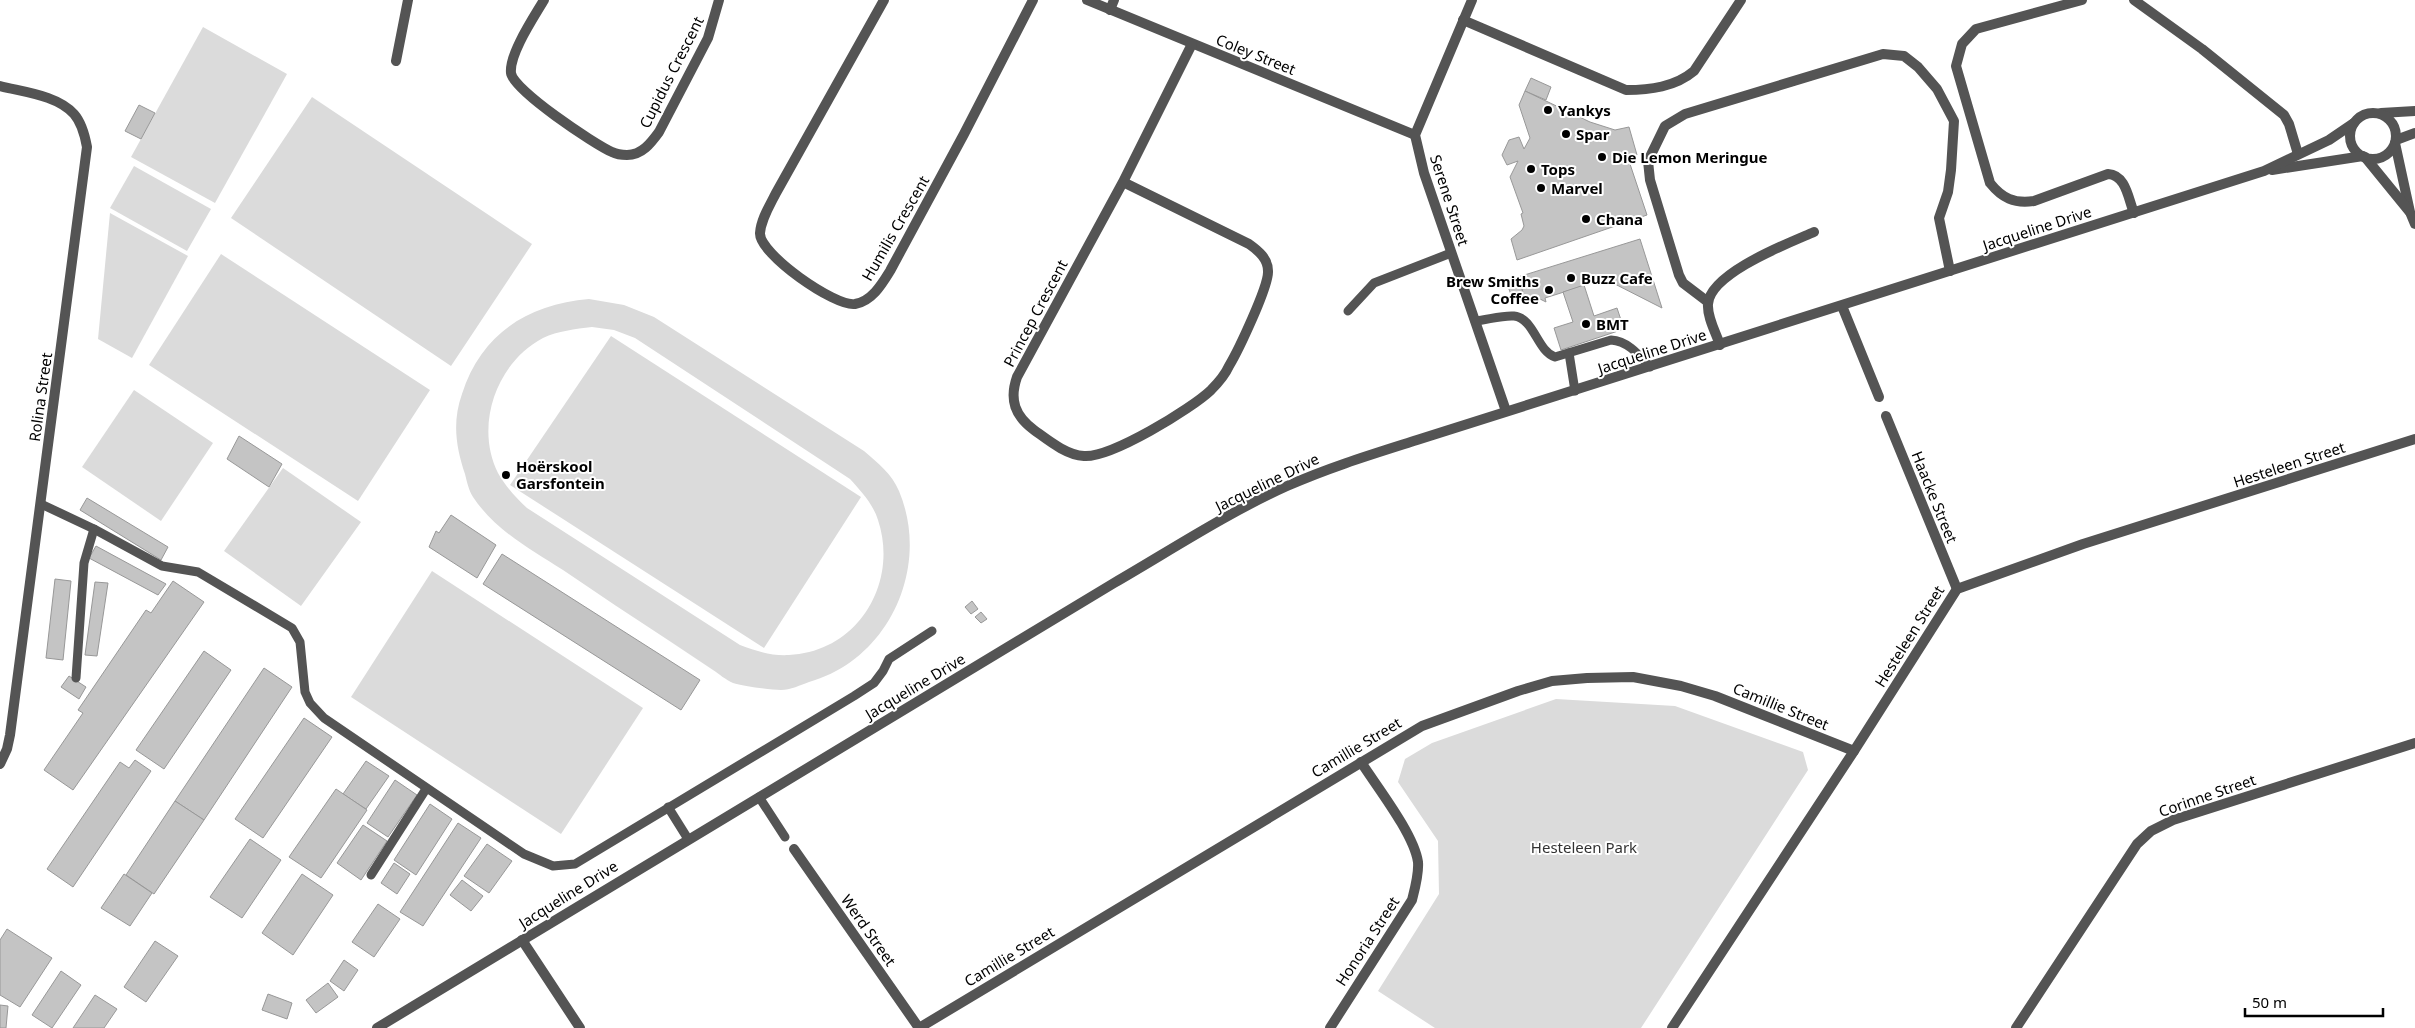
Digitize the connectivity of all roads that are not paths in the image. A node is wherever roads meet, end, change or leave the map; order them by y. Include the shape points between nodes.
1 (408, 0) edge
2 (544, 0) edge
3 (719, 0) edge
4 (884, 0) edge
5 (1034, 0) edge
6 (1087, 0) edge
7 (1472, 0) edge
8 (1741, 0) edge
9 (2082, 0) edge
10 (2134, 0) edge
11 (1112, 5) edge
12 (1463, 20) junction
13 (1192, 44) junction
14 (396, 61) dead end
15 (0, 86) edge
16 (2415, 111) edge
17 (2380, 113) junction
18 (2354, 123) junction
19 (2415, 133) edge
20 (1415, 135) junction
21 (2395, 141) junction
22 (2298, 154) junction
23 (2364, 156) junction
24 (2264, 171) junction
25 (1123, 182) junction
26 (2410, 212) junction
27 (2134, 213) junction
28 (2415, 224) edge
29 (1814, 232) dead end
30 (1451, 253) junction
31 (1950, 271) junction
32 (1708, 302) junction
33 (1842, 306) junction
34 (1348, 311) dead end
35 (1475, 322) junction
36 (1720, 345) junction
37 (1569, 353) junction
38 (1650, 367) junction
39 (1575, 391) junction
40 (1879, 397) dead end
41 (1506, 412) junction
42 (1886, 416) dead end
43 (2415, 439) edge
44 (41, 504) junction
45 (94, 529) junction
46 (1957, 589) junction
47 (932, 631) dead end
48 (76, 678) dead end
49 (2415, 743) edge
50 (1854, 751) junction
51 (1361, 762) junction
52 (0, 764) edge
53 (426, 789) junction
54 (759, 797) junction
55 (668, 807) junction
56 (785, 837) dead end
57 (688, 839) junction
58 (794, 849) dead end
59 (371, 875) dead end
60 (522, 940) junction
61 (377, 1028) edge
62 (580, 1028) edge
63 (919, 1028) edge
64 (1330, 1028) edge
65 (1672, 1028) edge
66 (2016, 1028) edge

1 - 14 street
2 - 3 street, Cupidus Crescent via 512,58 511,74 517,86 602,147 627,155 645,149 659,132 708,38
4 - 5 street, Humilis Crescent via 776,194 760,234 764,246 774,258 839,302 854,304 869,298 879,289 890,271
6 - 11 street, Coley Street
7 - 12 street
8 - 12 street via 1694,71 1670,85 1640,90 1626,90
9 - 27 street via 1976,29 1962,44 1956,66 1990,183 1998,194 2022,203 2034,202 2115,174 2121,178
10 - 22 street via 2284,115
11 - 13 street, Coley Street
12 - 20 street
13 - 20 street, Coley Street
13 - 25 street, Princep Crescent
15 - 44 street, Rolina Street via 47,99 74,113 87,147
16 - 17 street
17 - 18 street via 2365,114
17 - 21 street via 2394,126
18 - 22 street, Jacqueline Drive via 2329,140
18 - 23 street via 2352,145
19 - 21 street
20 - 30 street, Serene Street
21 - 23 street via 2386,154 2372,158
21 - 26 street
22 - 24 street, Jacqueline Drive
23 - 24 street, Jacqueline Drive
23 - 26 street
24 - 27 street, Jacqueline Drive
25 - 25 street, Princep Crescent via 1017,377 1013,390 1012,401 1024,422 1064,449 1084,456 1131,442 1210,390 1230,366 1267,281 1266,261 1249,244
26 - 28 street
27 - 31 street, Jacqueline Drive
29 - 32 street via 1759,257 1714,288
30 - 34 lane via 1374,283
30 - 35 street, Serene Street
31 - 32 street via 1939,218 1949,184 1954,121 1937,89 1918,67 1904,56 1883,54 1685,114 1665,126 1648,161 1650,180 1679,275
31 - 33 street, Jacqueline Drive
32 - 36 street
33 - 36 street, Jacqueline Drive
33 - 40 street
35 - 37 lane via 1515,316 1528,324 1548,354 1555,357
35 - 41 street, Serene Street
36 - 38 street, Jacqueline Drive
37 - 38 lane via 1611,340 1619,341
37 - 39 lane
38 - 39 street, Jacqueline Drive
39 - 41 street, Jacqueline Drive
41 - 54 street, Jacqueline Drive via 1321,471 1237,511
42 - 46 street, Haacke Street
43 - 46 street, Hesteleen Street via 2083,544
44 - 45 lane
44 - 52 street, Rolina Street via 10,735
45 - 48 lane via 84,562
45 - 53 lane via 162,566 198,572 292,628 300,642 305,692 310,703 324,718
46 - 50 street, Hesteleen Street
47 - 55 lane via 888,659 884,671 874,683
49 - 66 street, Corinne Street via 2173,820 2151,831 2137,844
50 - 51 street, Camillie Street via 1715,696 1681,686 1633,678 1588,678 1552,681 1470,707 1422,726
50 - 65 street, Hesteleen Street
51 - 63 street, Camillie Street
51 - 64 street, Honoria Street via 1410,842 1417,859 1417,876 1412,900
53 - 55 lane via 524,854 553,866 574,864
53 - 59 lane
54 - 56 lane
54 - 57 street, Jacqueline Drive
55 - 57 lane
57 - 60 street, Jacqueline Drive
58 - 63 street, Werd Street
60 - 61 street, Jacqueline Drive
60 - 62 street

